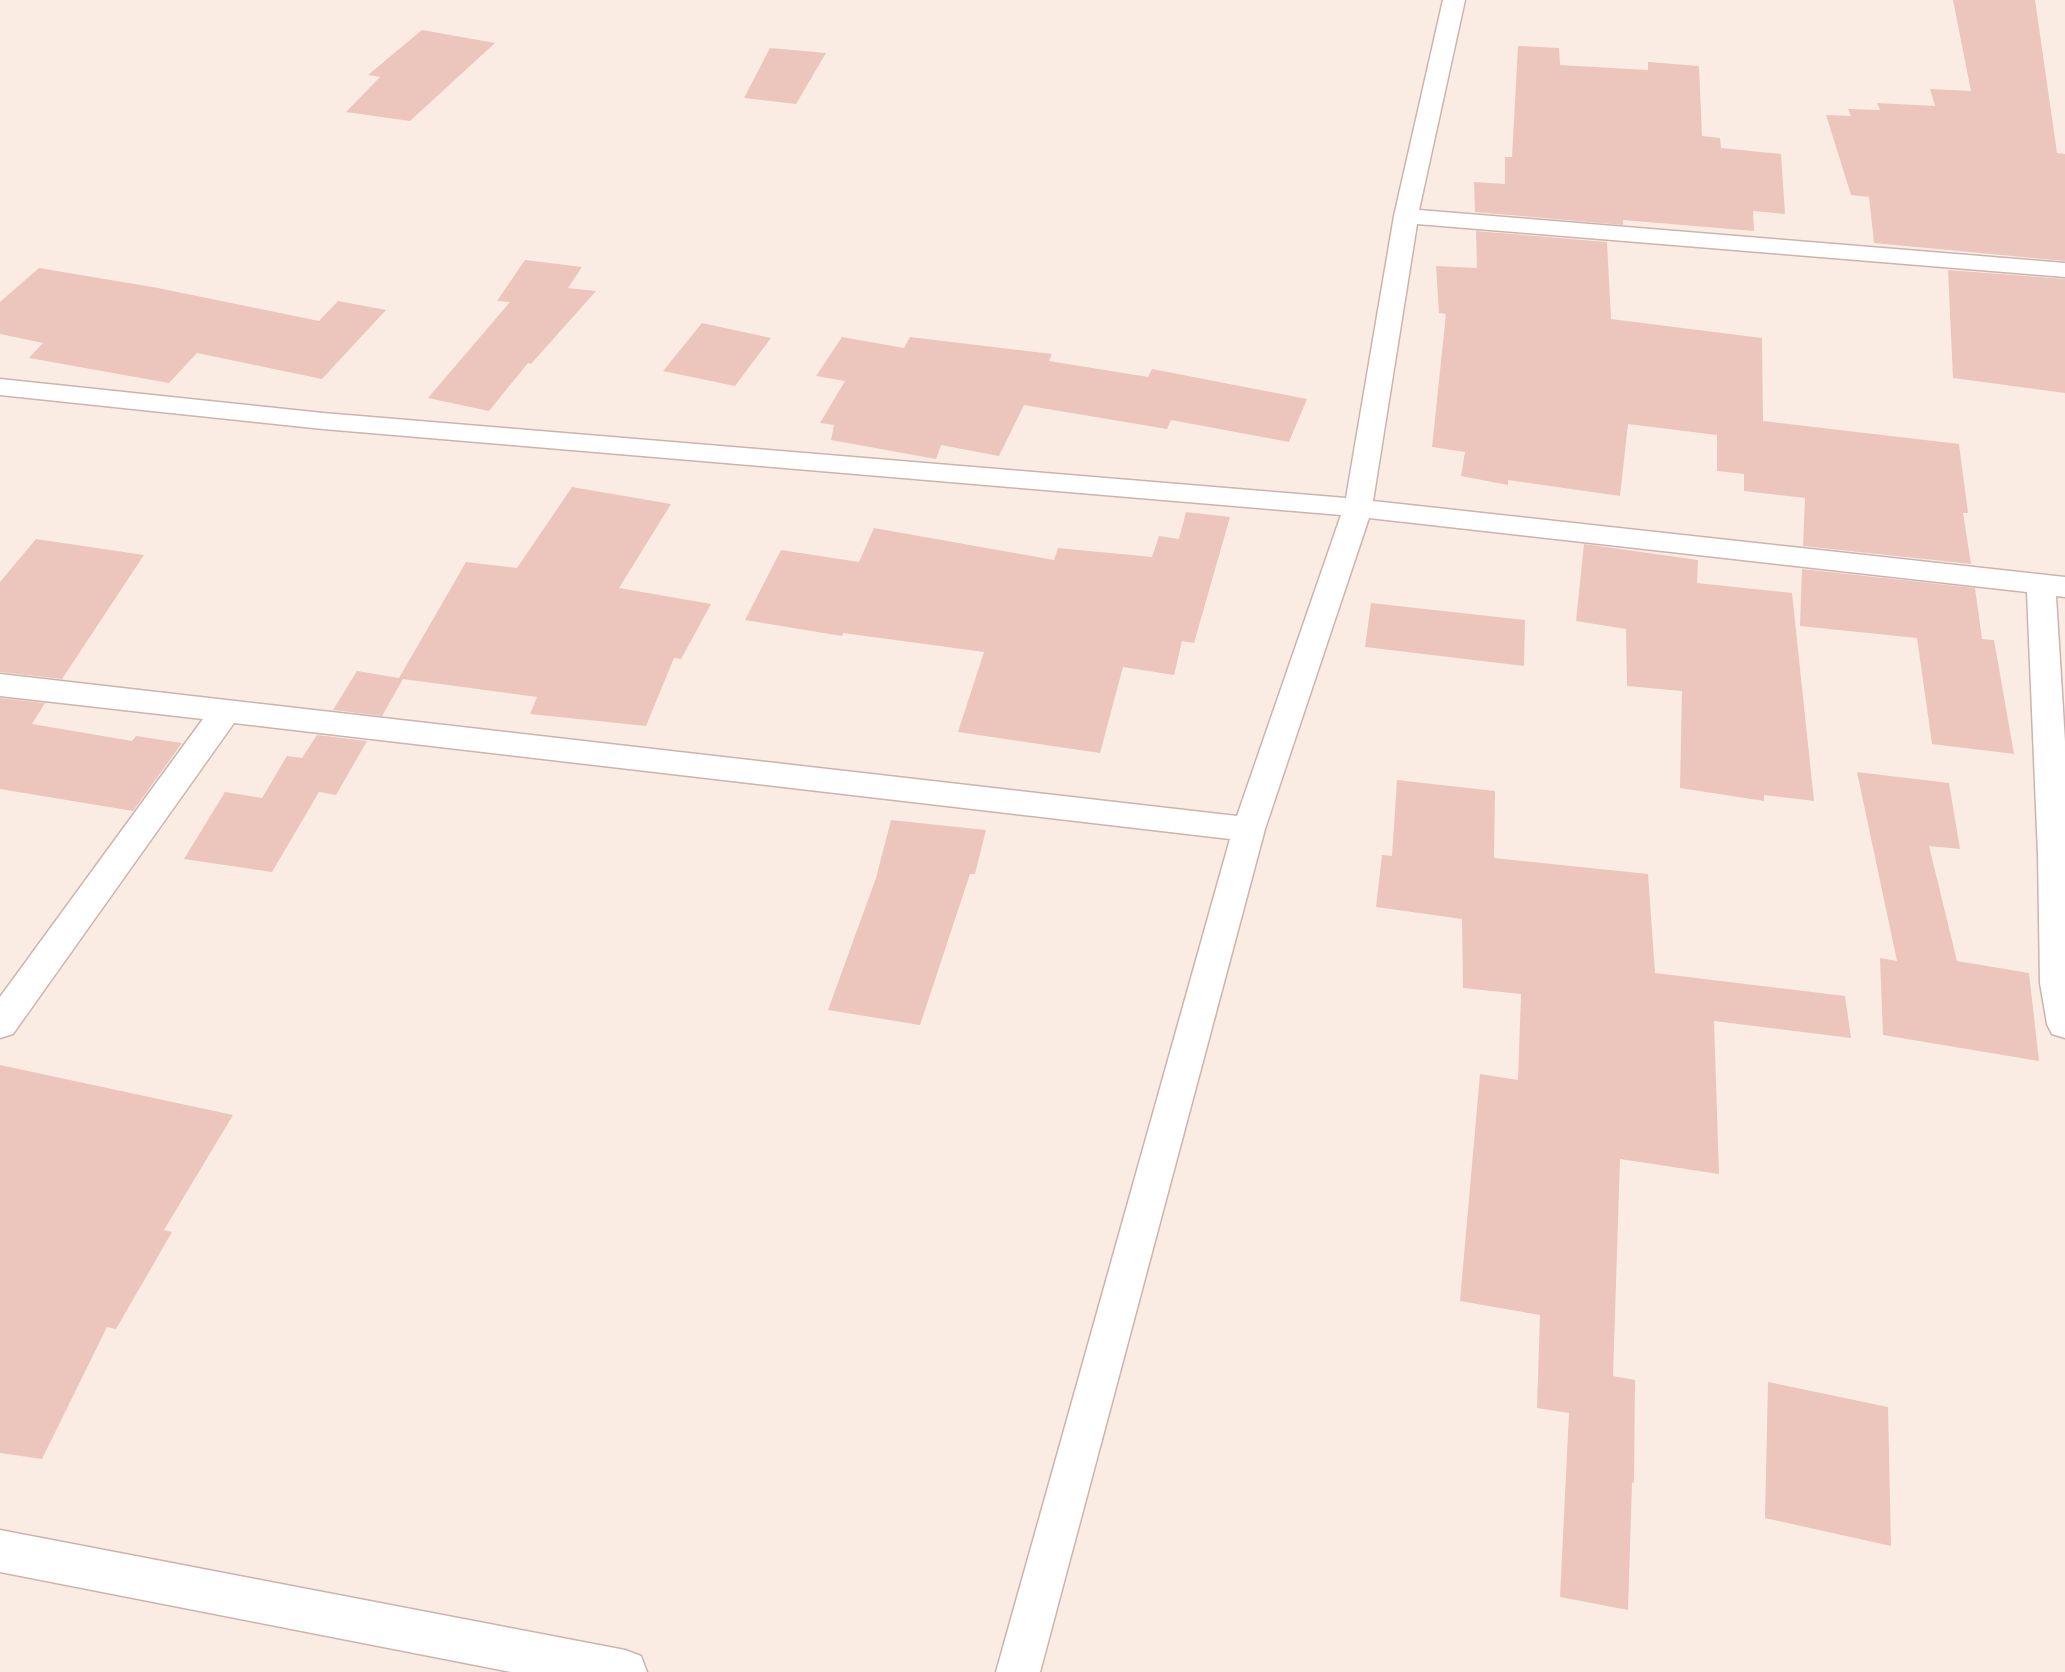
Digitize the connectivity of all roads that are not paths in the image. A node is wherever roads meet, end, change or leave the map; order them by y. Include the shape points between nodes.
1 (1454, 0) edge
2 (1406, 216) junction
3 (2065, 270) edge
4 (0, 387) edge
5 (1358, 507) junction
6 (2053, 586) edge
7 (0, 686) edge
8 (224, 713) junction
9 (1249, 829) junction
10 (0, 1024) edge
11 (2065, 1024) edge
12 (0, 1551) edge
13 (625, 1672) edge
14 (1018, 1672) edge

1 - 2 street
2 - 3 street
2 - 5 street
4 - 5 street via 335,422
5 - 6 street
5 - 9 street
6 - 11 street via 2058,984
7 - 8 street
8 - 9 street
8 - 10 street
9 - 14 street
12 - 13 street

